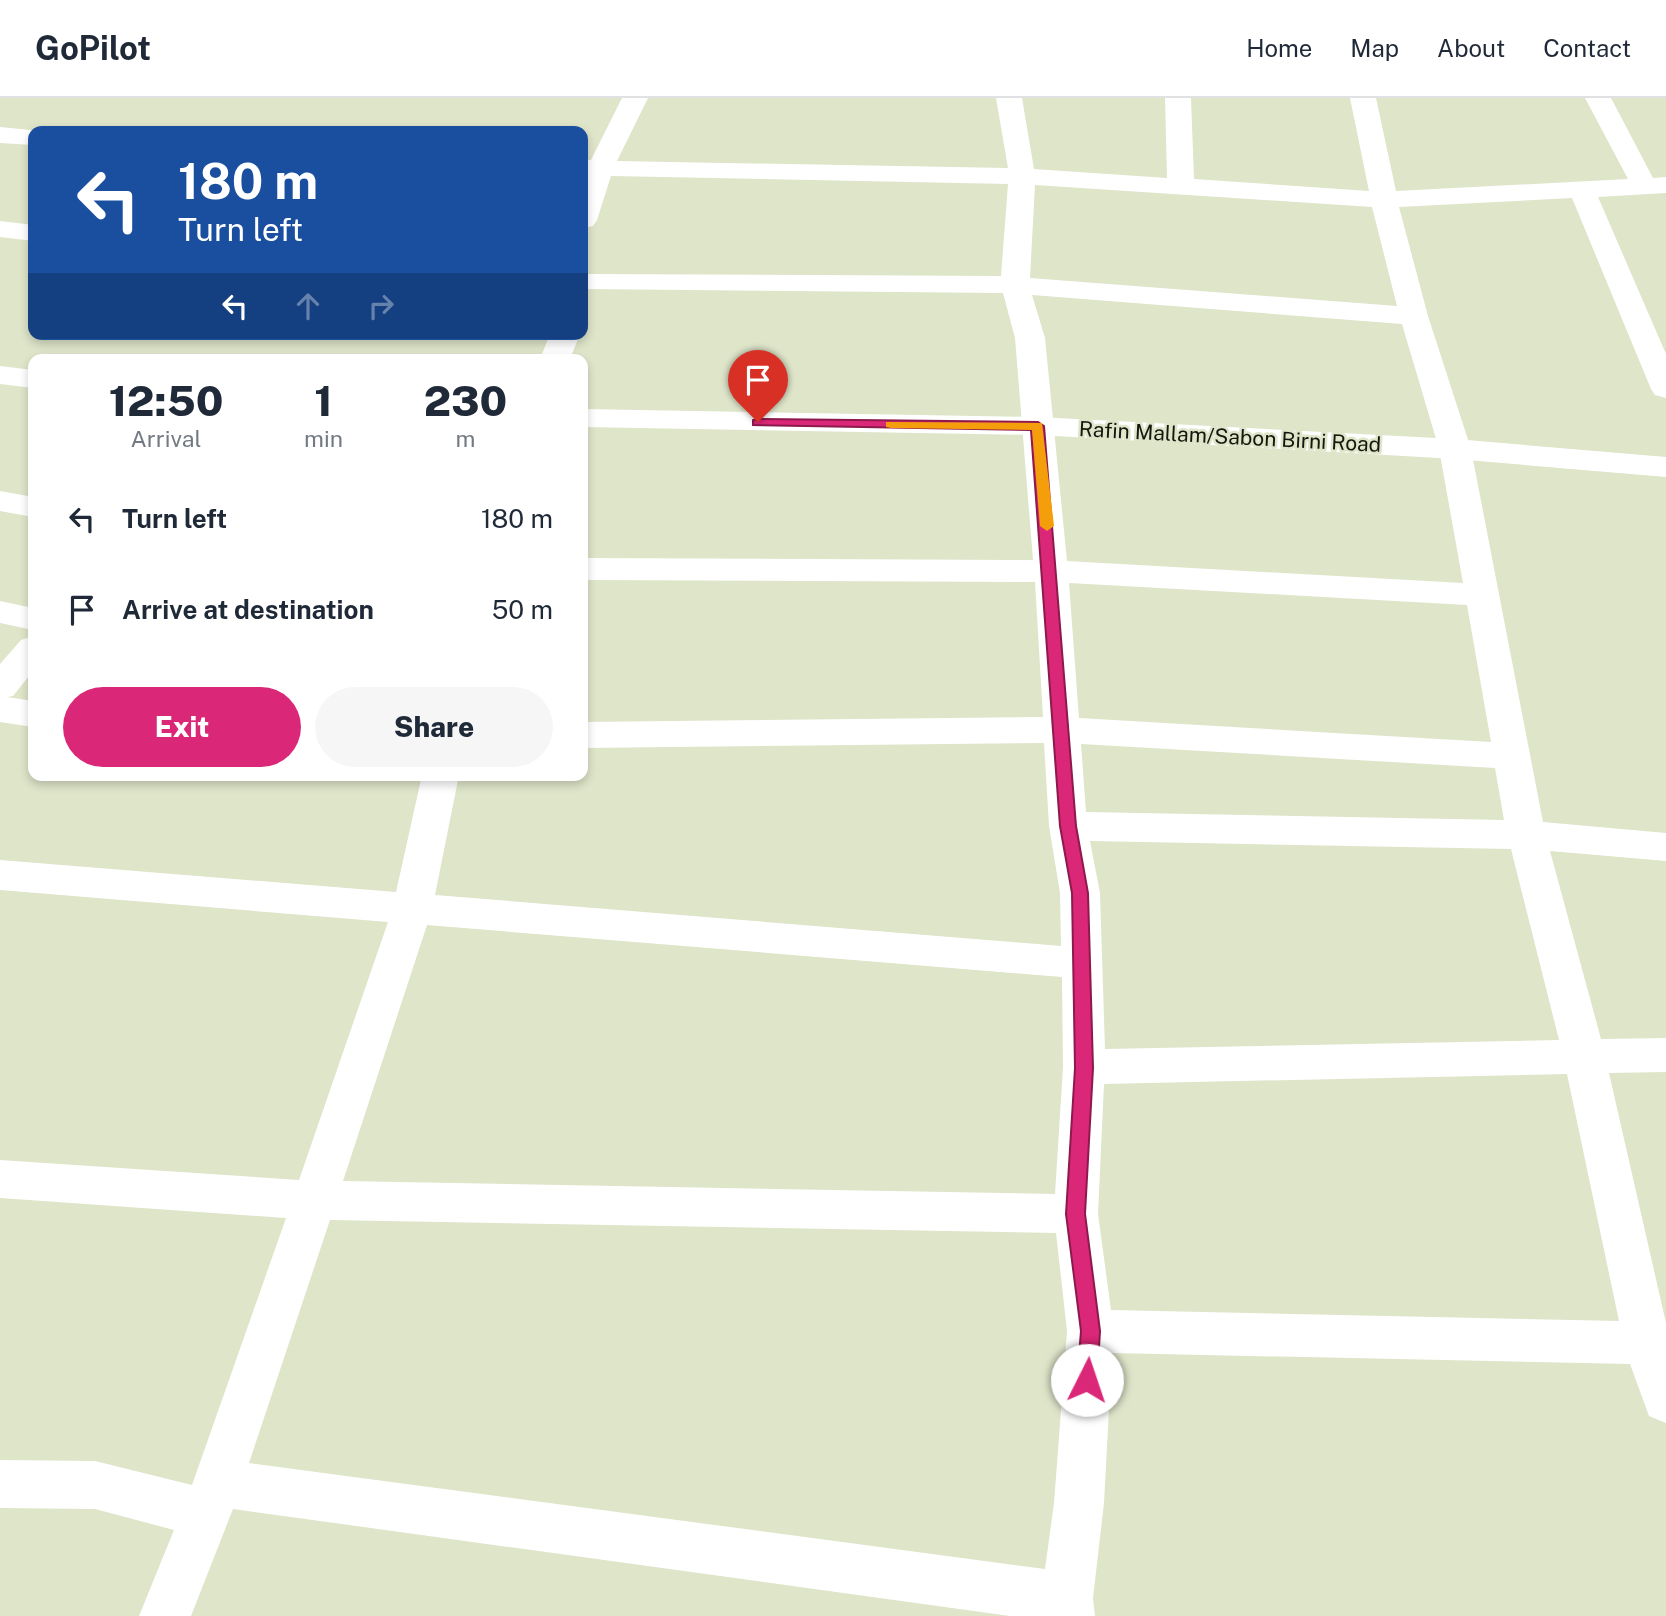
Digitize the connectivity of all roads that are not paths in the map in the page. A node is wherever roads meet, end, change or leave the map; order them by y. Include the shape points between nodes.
1 (635, 98) edge
2 (1009, 98) edge
3 (1178, 98) edge
4 (1363, 98) edge
5 (1598, 98) edge
6 (0, 135) edge
7 (28, 137) edge
8 (592, 168) edge
9 (1022, 176) junction
10 (1656, 186) edge
11 (1181, 187) junction
12 (588, 191) edge
13 (1583, 192) junction
14 (1384, 200) junction
15 (0, 229) edge
16 (28, 232) edge
17 (588, 285) edge
18 (1015, 285) junction
19 (1414, 316) junction
20 (0, 375) edge
21 (28, 378) edge
22 (1666, 389) edge
23 (588, 418) edge
24 (1038, 426) junction
25 (1455, 449) junction
26 (1666, 467) edge
27 (0, 501) edge
28 (28, 506) edge
29 (588, 569) edge
30 (1051, 571) junction
31 (1482, 596) junction
32 (0, 612) edge
33 (28, 618) edge
34 (28, 654) edge
35 (0, 687) edge
36 (0, 709) edge
37 (28, 713) edge
38 (1060, 730) junction
39 (588, 735) edge
40 (1509, 756) junction
41 (440, 781) edge
42 (1068, 826) junction
43 (1526, 835) junction
44 (1666, 847) edge
45 (0, 875) edge
46 (412, 911) junction
47 (1080, 963) junction
48 (1584, 1054) junction
49 (1666, 1055) edge
50 (1084, 1068) junction
51 (0, 1179) edge
52 (312, 1200) junction
53 (1076, 1214) junction
54 (1090, 1331) junction
55 (1647, 1343) junction
56 (1666, 1400) edge
57 (0, 1484) edge
58 (212, 1498) junction
59 (1068, 1607) edge
60 (165, 1616) edge

1 - 8 street
2 - 9 street
3 - 11 street
4 - 14 street
5 - 10 street
6 - 7 street
8 - 9 street
8 - 12 street
9 - 11 street
9 - 18 street
10 - 13 street
11 - 14 street
13 - 14 street
13 - 22 street
14 - 19 street
15 - 16 street
17 - 18 street
18 - 19 street
18 - 24 street via 1030,338
19 - 25 street
20 - 21 street
23 - 24 street, Rafin Mallam/Sabon Birni Road
24 - 25 street, Rafin Mallam/Sabon Birni Road
24 - 30 street
25 - 26 street, Rafin Mallam/Sabon Birni Road
25 - 31 street
27 - 28 street
29 - 30 street
30 - 31 street
30 - 38 street
31 - 40 street
32 - 33 street
34 - 35 street
36 - 37 street
38 - 39 street
38 - 40 street
38 - 42 street
40 - 43 street
41 - 46 street
42 - 43 street
42 - 47 street via 1080,893
43 - 44 street
43 - 48 street
45 - 46 street
46 - 47 street
46 - 52 street
47 - 50 street
48 - 49 street
48 - 50 street
48 - 55 street
50 - 53 street
51 - 52 street
52 - 53 street
52 - 58 street
53 - 54 street
54 - 55 street
54 - 59 street
55 - 56 street
57 - 58 street via 95,1485
58 - 59 street
58 - 60 street

